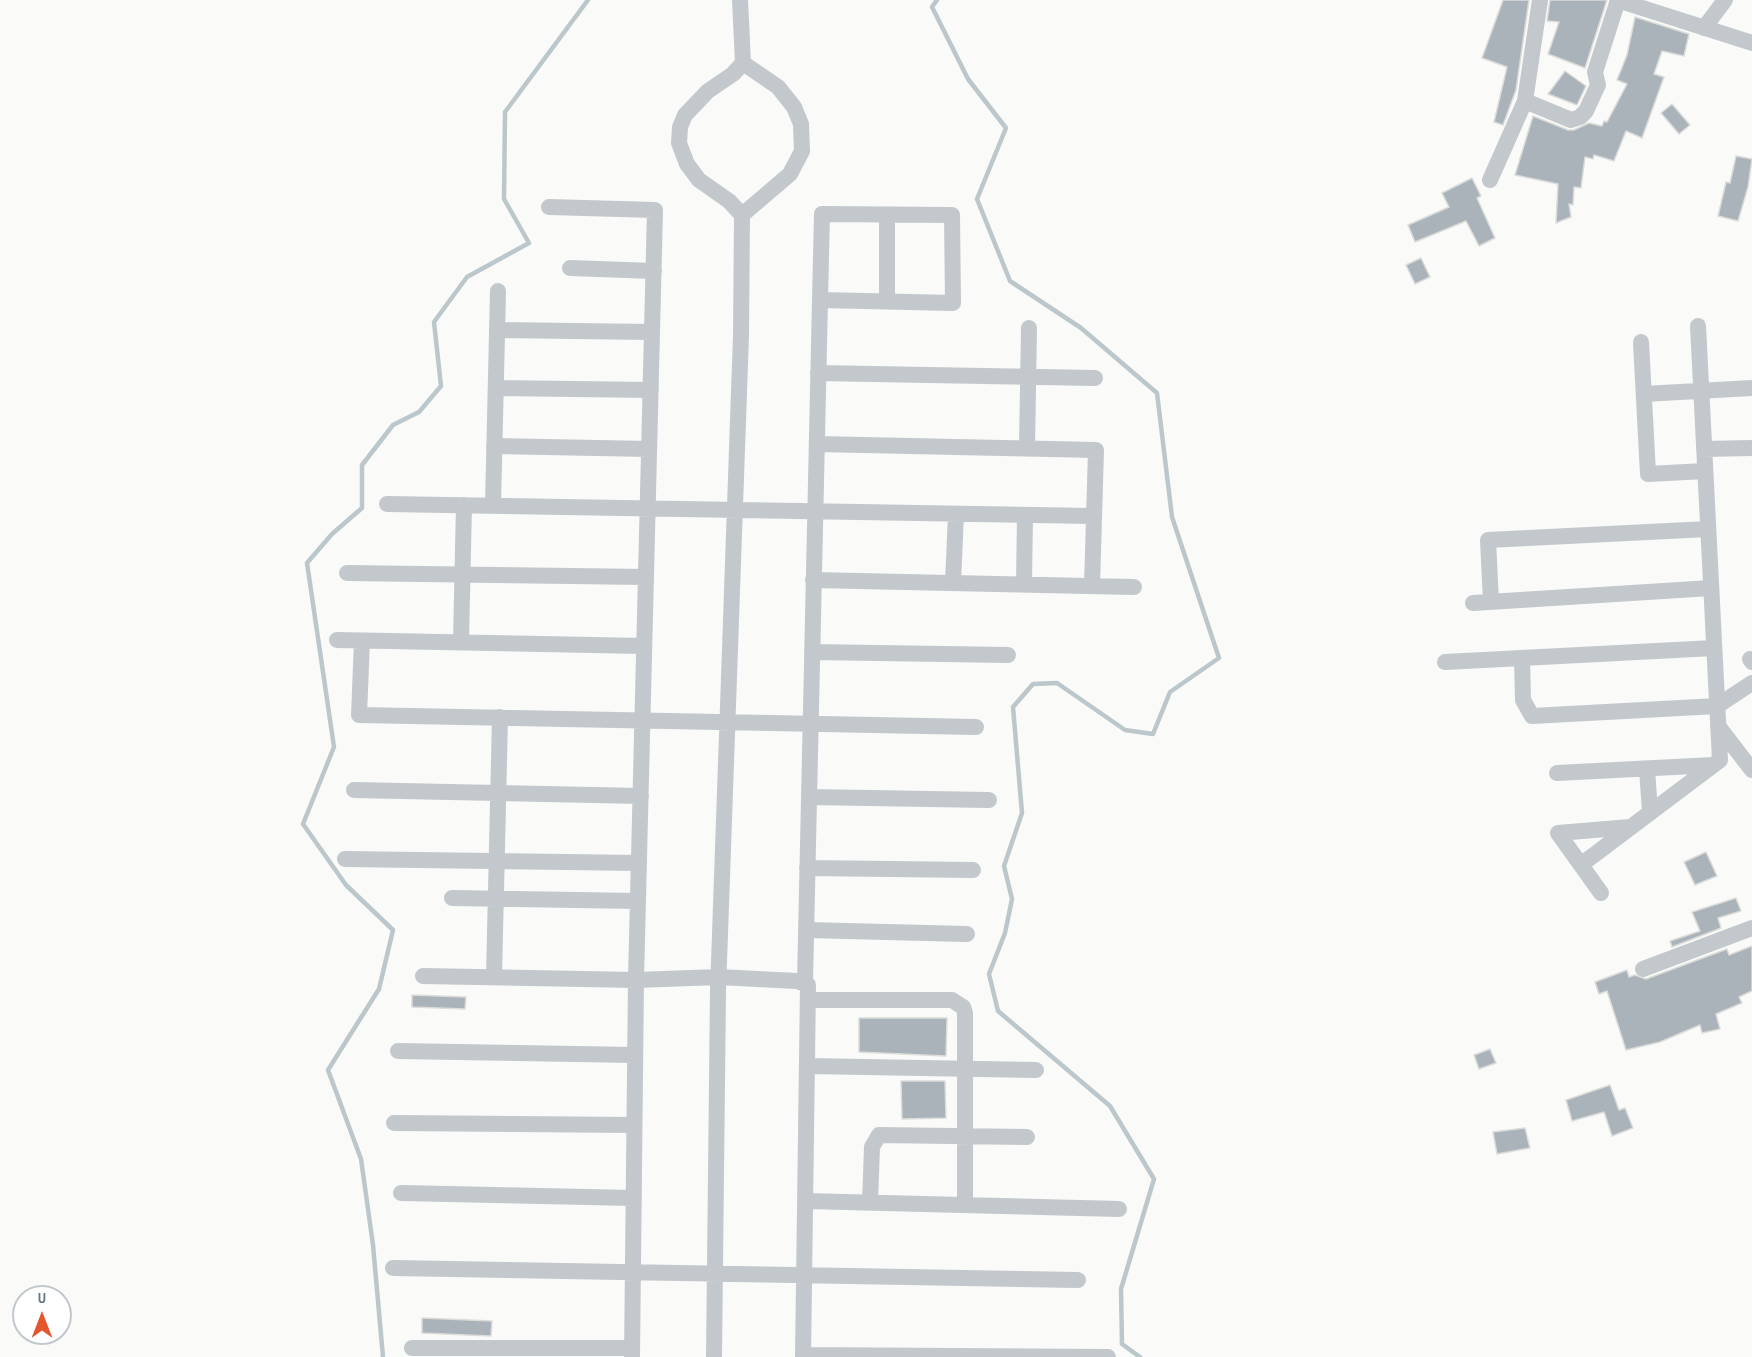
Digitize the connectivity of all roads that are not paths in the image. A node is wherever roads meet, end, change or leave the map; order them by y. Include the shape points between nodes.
1 (740, 0) edge
2 (1540, 0) edge
3 (1618, 0) edge
4 (1725, 0) edge
5 (1646, 4) edge
6 (1704, 28) junction
7 (1752, 43) edge
8 (743, 63) junction
9 (1525, 101) junction
10 (1490, 180) dead end
11 (549, 207) dead end
12 (742, 215) junction
13 (887, 215) junction
14 (570, 268) dead end
15 (654, 271) junction
16 (498, 291) dead end
17 (820, 300) junction
18 (887, 302) junction
19 (1698, 326) dead end
20 (1029, 328) dead end
21 (497, 330) junction
22 (652, 332) junction
23 (1641, 342) dead end
24 (818, 373) junction
25 (1028, 377) junction
26 (1095, 378) dead end
27 (496, 388) junction
28 (1752, 388) edge
29 (651, 390) junction
30 (1701, 391) junction
31 (1644, 394) junction
32 (817, 444) junction
33 (494, 446) junction
34 (1027, 448) junction
35 (1704, 448) junction
36 (1752, 448) edge
37 (649, 449) junction
38 (1705, 471) junction
39 (387, 504) dead end
40 (464, 505) junction
41 (493, 505) junction
42 (648, 508) junction
43 (735, 510) junction
44 (815, 512) junction
45 (956, 514) junction
46 (1025, 515) junction
47 (1093, 516) junction
48 (1708, 529) junction
49 (347, 573) dead end
50 (463, 574) junction
51 (646, 577) junction
52 (813, 580) junction
53 (953, 583) junction
54 (1024, 584) junction
55 (1092, 586) junction
56 (1134, 587) dead end
57 (1711, 588) junction
58 (1491, 602) junction
59 (1473, 603) dead end
60 (337, 640) dead end
61 (362, 641) junction
62 (461, 642) junction
63 (644, 646) junction
64 (1714, 648) junction
65 (812, 652) junction
66 (1008, 655) dead end
67 (1521, 658) junction
68 (1445, 662) dead end
69 (1752, 683) edge
70 (1717, 706) junction
71 (500, 717) junction
72 (643, 720) junction
73 (729, 721) junction
74 (810, 723) junction
75 (1718, 726) junction
76 (976, 727) dead end
77 (1713, 765) junction
78 (1647, 769) junction
79 (1752, 770) edge
80 (1557, 773) dead end
81 (354, 790) dead end
82 (498, 793) junction
83 (640, 796) junction
84 (809, 798) junction
85 (989, 800) dead end
86 (1650, 812) junction
87 (1630, 827) junction
88 (345, 858) dead end
89 (497, 861) junction
90 (639, 863) junction
91 (1582, 864) junction
92 (807, 868) junction
93 (973, 870) dead end
94 (1601, 893) dead end
95 (452, 898) dead end
96 (496, 899) junction
97 (638, 901) junction
98 (1752, 928) edge
99 (806, 930) junction
100 (967, 934) dead end
101 (1643, 969) dead end
102 (423, 976) dead end
103 (494, 977) junction
104 (718, 978) junction
105 (636, 980) junction
106 (805, 981) junction
107 (810, 1000) junction
108 (398, 1051) dead end
109 (634, 1055) junction
110 (808, 1066) junction
111 (965, 1069) junction
112 (1036, 1070) dead end
113 (394, 1123) dead end
114 (634, 1125) junction
115 (965, 1135) junction
116 (1027, 1137) dead end
117 (401, 1193) dead end
118 (633, 1198) junction
119 (806, 1201) junction
120 (870, 1202) junction
121 (965, 1205) junction
122 (1119, 1209) dead end
123 (393, 1268) dead end
124 (633, 1274) junction
125 (717, 1274) junction
126 (804, 1274) junction
127 (1078, 1280) dead end
128 (412, 1348) dead end
129 (632, 1352) edge
130 (803, 1356) edge
131 (714, 1357) edge
132 (962, 1357) edge
133 (1108, 1357) edge

1 - 8 street
2 - 9 street
3 - 5 street
3 - 9 street via 1595,72 1598,85 1586,111 1571,120
4 - 6 street
5 - 6 street
6 - 7 street
8 - 12 street via 778,87 794,107 801,124 802,151 790,174
8 - 12 street via 685,115 679,143 699,180
9 - 10 street
11 - 15 street via 655,210
12 - 43 street
13 - 17 street via 822,214
13 - 18 street
13 - 18 street via 952,215 952,303
14 - 15 street
15 - 22 street
16 - 21 street
17 - 18 street
17 - 24 street
19 - 30 street
20 - 25 street
21 - 22 street
21 - 27 street
22 - 29 street
23 - 31 street
24 - 25 street
24 - 32 street
25 - 26 street
25 - 34 street
27 - 29 street
27 - 33 street
28 - 30 street
29 - 37 street
30 - 31 street
30 - 35 street
31 - 38 street via 1648,474
32 - 34 street
32 - 44 street
33 - 37 street
33 - 41 street
34 - 47 street via 1096,450
35 - 36 street
35 - 38 street
37 - 42 street
38 - 48 street
39 - 40 street
40 - 41 street
40 - 50 street
41 - 42 street
42 - 43 street
42 - 51 street
43 - 44 street
43 - 73 street
44 - 45 street
44 - 52 street
45 - 46 street
45 - 53 street
46 - 47 street
46 - 54 street
47 - 55 street
48 - 57 street
48 - 58 street via 1488,540
49 - 50 street
50 - 51 street
50 - 62 street
51 - 63 street
52 - 53 street
52 - 65 street
53 - 54 street
54 - 55 street
55 - 56 street
57 - 58 street
57 - 64 street
58 - 59 street
60 - 61 street
61 - 62 street
61 - 71 street via 359,715
62 - 63 street
63 - 72 street
64 - 67 street
64 - 70 street
65 - 66 street
65 - 74 street
67 - 68 street
67 - 70 street via 1523,700 1532,716
69 - 70 street
70 - 75 street
71 - 72 street
71 - 82 street
72 - 73 street
72 - 83 street
73 - 74 street
73 - 104 street
74 - 76 street
74 - 84 street
75 - 77 street via 1720,760
75 - 79 street
77 - 78 street
77 - 86 street
78 - 80 street
78 - 86 street
81 - 82 street
82 - 83 street
82 - 89 street
83 - 90 street
84 - 85 street
84 - 92 street
86 - 87 street
87 - 91 street
87 - 91 street via 1558,833
88 - 89 street
89 - 90 street
89 - 96 street
90 - 97 street
91 - 94 street
92 - 93 street
92 - 99 street
95 - 96 street
96 - 97 street
96 - 103 street
97 - 105 street
98 - 101 street
99 - 100 street
99 - 106 street
102 - 103 street
103 - 105 street
104 - 105 street
104 - 106 street
104 - 125 street
105 - 109 street
106 - 107 street
107 - 110 street
107 - 111 street via 959,1003 965,1013
108 - 109 street
109 - 114 street
110 - 111 street
110 - 119 street
111 - 112 street
111 - 115 street
113 - 114 street
114 - 118 street
115 - 116 street
115 - 120 street via 876,1137 872,1147
115 - 121 street
117 - 118 street
118 - 124 street
119 - 120 street
119 - 126 street
120 - 121 street
121 - 122 street
123 - 124 street
124 - 125 street
124 - 129 street
125 - 126 street
125 - 131 street
126 - 127 street
126 - 130 street
128 - 129 street
130 - 132 street
132 - 133 street

